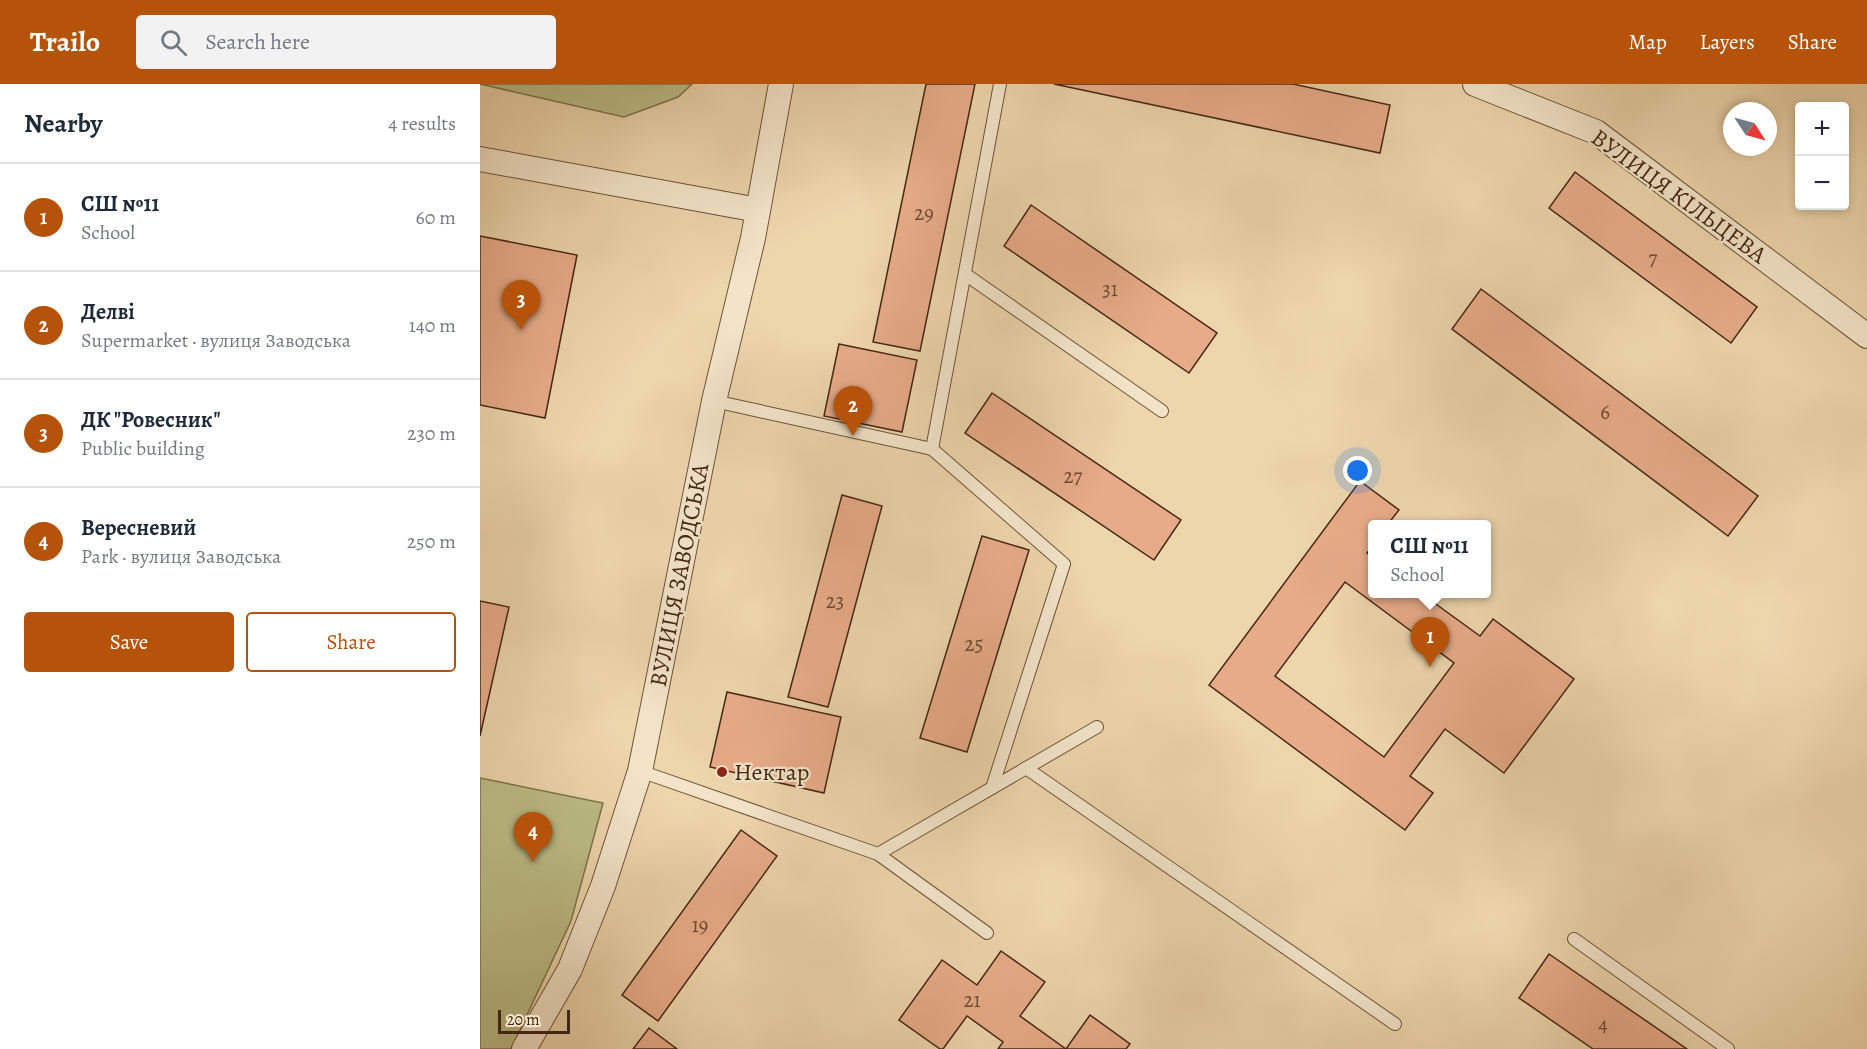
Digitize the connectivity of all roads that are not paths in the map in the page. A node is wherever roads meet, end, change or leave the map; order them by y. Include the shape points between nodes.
1 (781, 84) edge
2 (1000, 84) edge
3 (1475, 84) edge
4 (480, 159) edge
5 (758, 210) junction
6 (964, 274) junction
7 (1867, 336) edge
8 (714, 400) junction
9 (1162, 411) dead end
10 (932, 449) junction
11 (1097, 727) dead end
12 (1026, 768) junction
13 (640, 771) junction
14 (992, 788) junction
15 (878, 854) junction
16 (987, 933) dead end
17 (1574, 939) dead end
18 (1395, 1024) dead end
19 (524, 1049) edge
20 (1728, 1049) edge

1 - 5 street, ВУЛИЦЯ ЗАВОДСЬКА
2 - 6 lane
3 - 7 street, ВУЛИЦЯ КІЛЬЦЕВА via 1596,132
4 - 5 street
5 - 8 street, ВУЛИЦЯ ЗАВОДСЬКА
6 - 9 lane
6 - 10 lane
8 - 10 lane
8 - 13 street, ВУЛИЦЯ ЗАВОДСЬКА
10 - 14 lane via 1065,564
11 - 12 lane
12 - 14 lane
12 - 18 lane
13 - 15 lane
13 - 19 street, ВУЛИЦЯ ЗАВОДСЬКА via 603,886 570,969
14 - 15 lane
15 - 16 lane
17 - 20 lane

